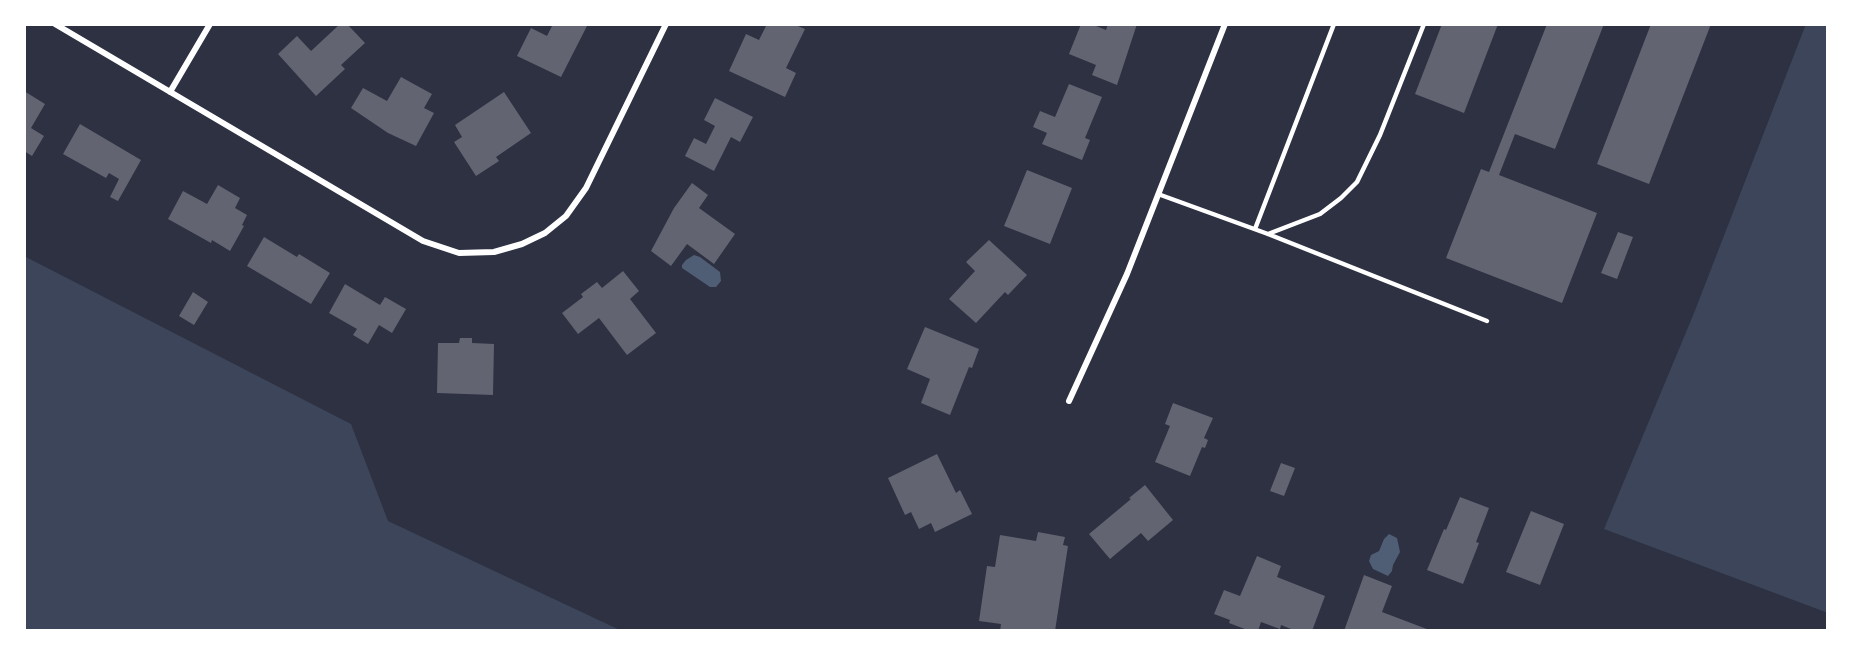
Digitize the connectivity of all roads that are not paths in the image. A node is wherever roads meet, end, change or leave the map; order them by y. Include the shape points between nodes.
1 (55, 24) edge
2 (210, 24) edge
3 (666, 24) edge
4 (1225, 24) edge
5 (1334, 24) edge
6 (1424, 24) edge
7 (170, 92) junction
8 (1158, 194) junction
9 (1255, 229) junction
10 (1268, 234) junction
11 (1487, 321) dead end
12 (1069, 401) dead end

1 - 7 street
2 - 7 street
3 - 7 street via 586,188 566,216 522,244 494,252 459,253 423,242
4 - 8 street
5 - 9 lane
6 - 10 lane via 1357,182 1320,214
8 - 9 lane
8 - 12 street via 1127,274
9 - 10 lane
10 - 11 lane

